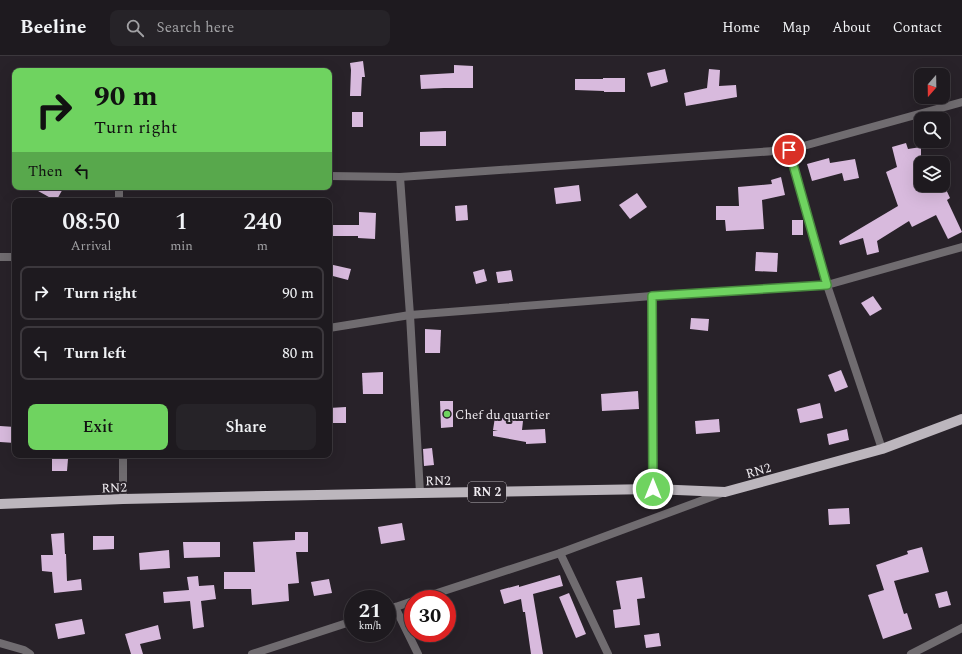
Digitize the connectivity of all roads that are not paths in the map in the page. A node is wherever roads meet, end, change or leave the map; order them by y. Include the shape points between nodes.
1 (962, 102) edge
2 (789, 150) junction
3 (332, 176) edge
4 (400, 177) junction
5 (962, 247) edge
6 (12, 256) edge
7 (0, 257) edge
8 (827, 285) junction
9 (652, 296) junction
10 (410, 315) junction
11 (332, 328) edge
12 (962, 419) edge
13 (882, 449) junction
14 (123, 458) edge
15 (653, 489) junction
16 (725, 492) junction
17 (420, 493) junction
18 (123, 500) junction
19 (0, 504) edge
20 (560, 553) junction
21 (447, 590) edge
22 (396, 609) edge
23 (344, 624) edge
24 (962, 628) edge
25 (0, 643) edge
26 (30, 654) edge
27 (252, 654) edge
28 (418, 654) edge
29 (608, 654) edge
30 (911, 654) edge

1 - 2 street
2 - 4 street
2 - 8 street
3 - 4 street
4 - 10 street
5 - 8 street
6 - 7 street
8 - 9 street
8 - 13 street
9 - 10 street
9 - 15 street
10 - 11 street
10 - 17 street
12 - 13 main road, RN2 / RN 2
13 - 16 main road, RN2 / RN 2
14 - 18 street
15 - 16 main road, RN2 / RN 2
15 - 17 main road, RN2 / RN 2
16 - 20 street
17 - 18 main road, RN2 / RN 2
18 - 19 main road, RN2 / RN 2
20 - 21 street
20 - 29 street
22 - 28 street
23 - 27 street
24 - 30 street
25 - 26 street

